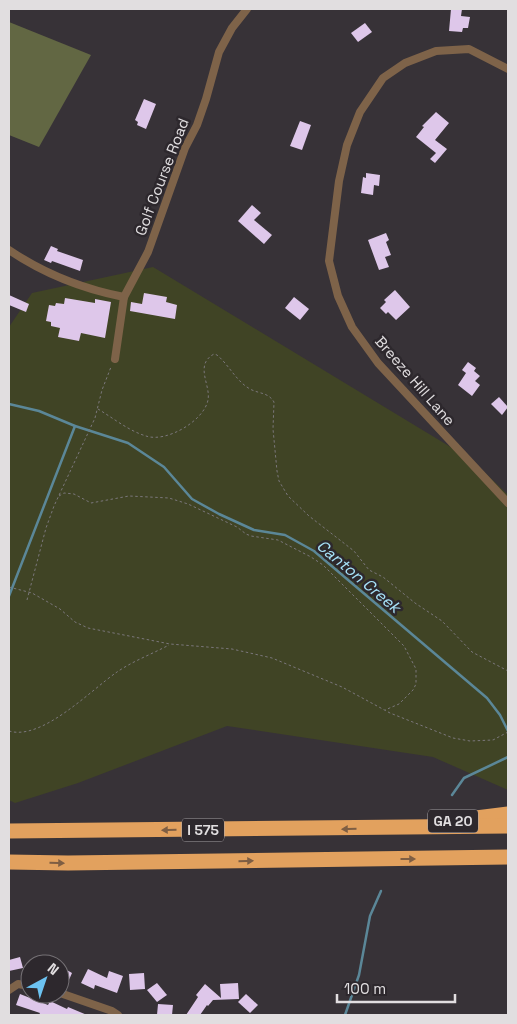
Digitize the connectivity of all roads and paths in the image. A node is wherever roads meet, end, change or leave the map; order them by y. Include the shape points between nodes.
1 (247, 9) edge
2 (508, 69) edge
3 (9, 250) edge
4 (124, 297) junction
5 (114, 359) joint
6 (98, 409) junction
7 (59, 496) junction
8 (508, 503) edge
9 (9, 587) edge
10 (29, 592) junction
11 (27, 600) dead end
12 (170, 644) junction
13 (508, 671) edge
14 (382, 710) junction
15 (9, 731) edge
16 (508, 732) edge
17 (508, 814) edge
18 (508, 826) edge
19 (398, 828) junction
20 (9, 831) edge
21 (508, 858) edge
22 (9, 862) edge
23 (20, 984) edge
24 (9, 990) edge
25 (70, 996) edge
26 (118, 1015) edge

1 - 4 street, Golf Course Road via 222,47 197,125 185,148 148,252
2 - 8 street, Breeze Hill Lane via 469,49 436,51 405,63 383,78 360,112 347,144 329,261 338,296 352,326 378,363
3 - 4 street via 44,271
4 - 5 street, Golf Course Road
5 - 6 path
6 - 7 path
6 - 13 path via 145,436 157,437 181,430 198,418 207,405 209,393 203,375 209,357 217,355 244,385 270,396 274,402 277,470 288,496 308,516 354,551 369,570 384,577 442,621 472,652
7 - 10 path via 43,538
7 - 14 path via 74,494 92,503 141,495 177,499 246,534 278,540 311,557 330,570 404,646 416,669 413,690 399,704
9 - 10 path
10 - 11 path
10 - 12 path via 60,609 81,626
12 - 14 path via 232,649 272,658 342,687
12 - 15 path via 119,670 44,725 24,732
14 - 16 path via 453,738 470,741 493,740
17 - 19 highway, GA 20
18 - 19 highway, I 575
19 -> 20 highway, I 575
22 -> 21 highway, I 575
23 - 24 street
25 - 26 street

